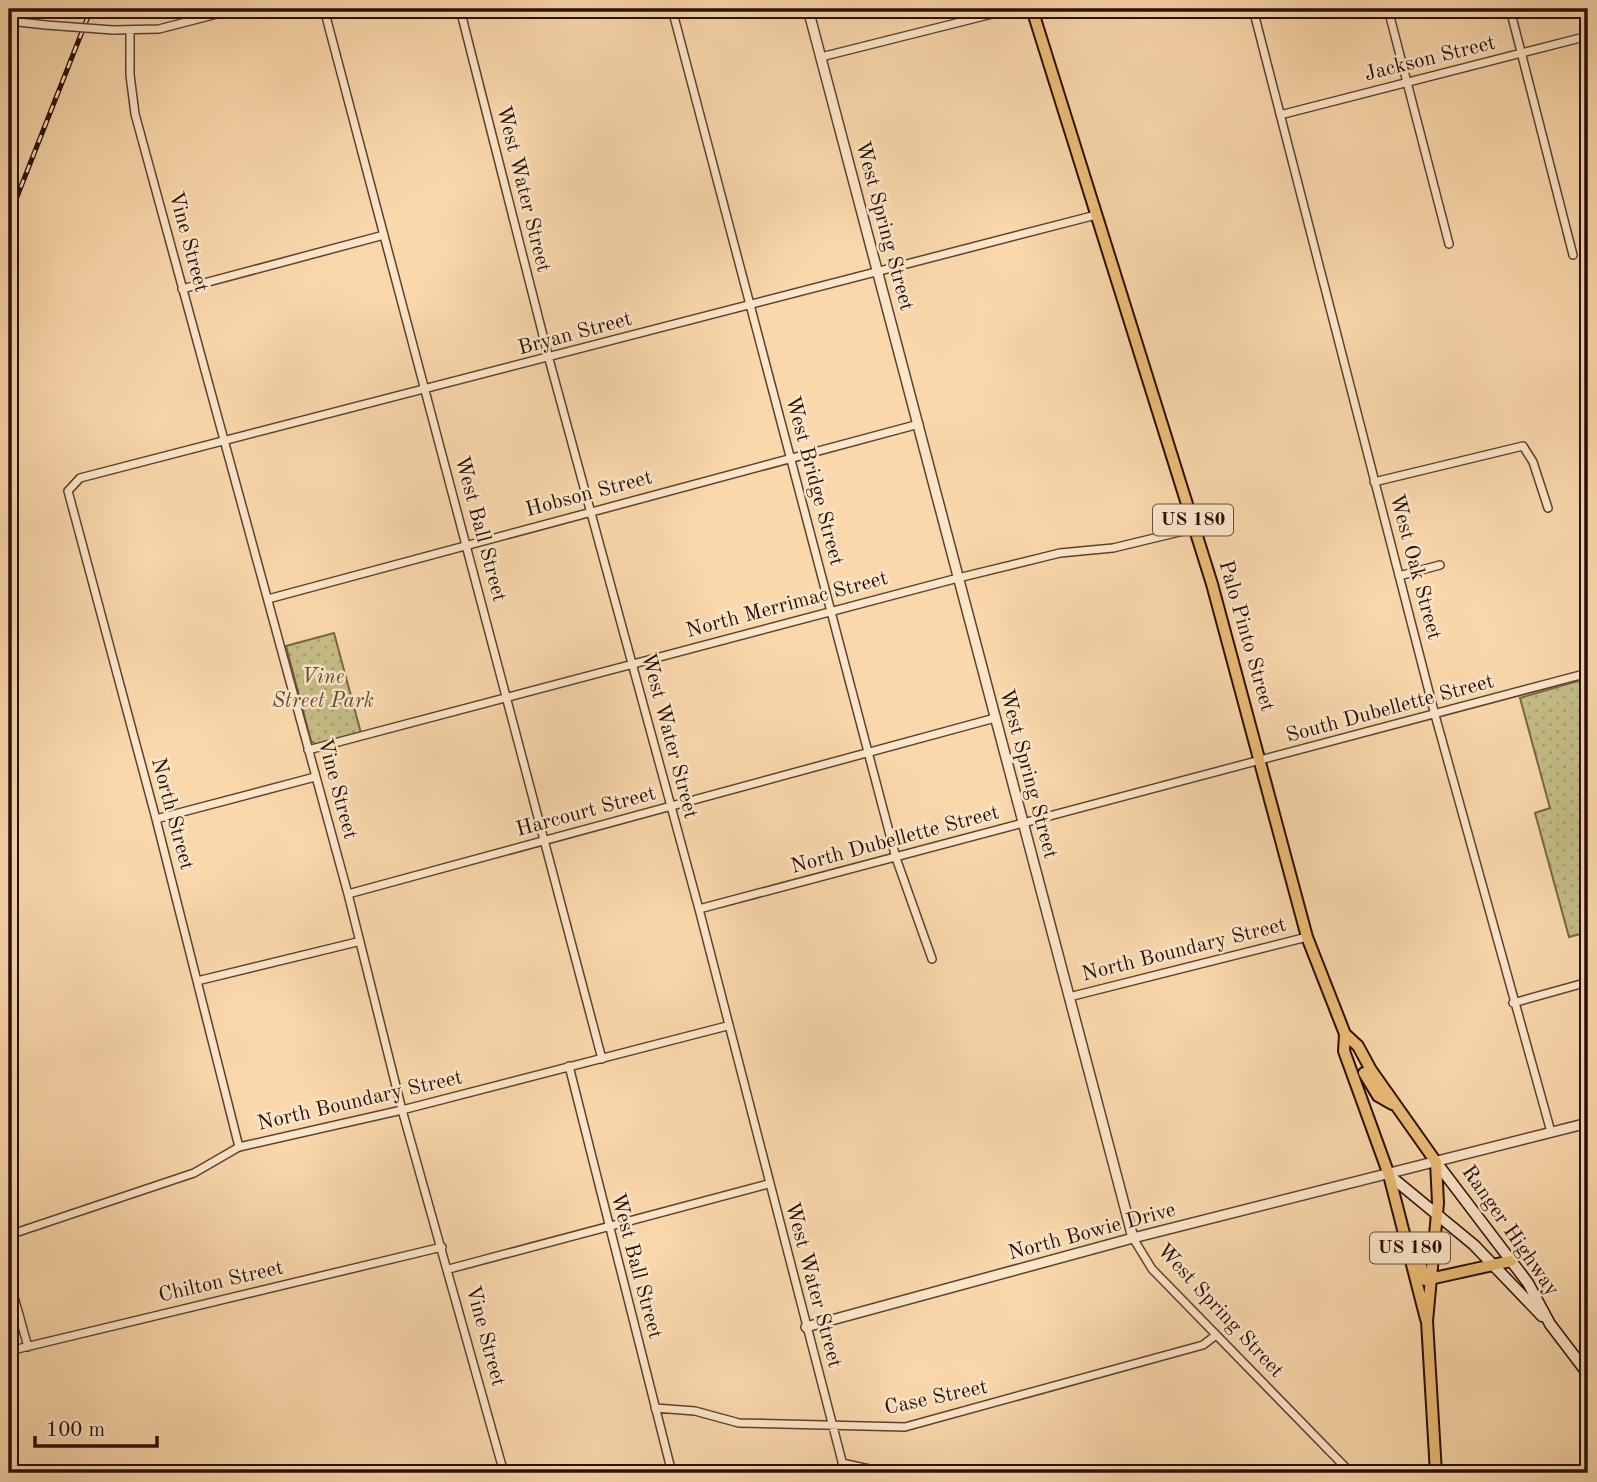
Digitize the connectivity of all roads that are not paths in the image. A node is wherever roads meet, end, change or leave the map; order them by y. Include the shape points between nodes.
1 (236, 9) edge
2 (324, 9) edge
3 (460, 9) edge
4 (672, 9) edge
5 (808, 9) edge
6 (1012, 9) edge
7 (1032, 9) edge
8 (1253, 9) edge
9 (1388, 9) edge
10 (1510, 9) edge
11 (9, 21) edge
12 (130, 30) junction
13 (1588, 36) edge
14 (1522, 54) junction
15 (821, 57) junction
16 (1408, 84) junction
17 (1280, 116) junction
18 (1096, 215) junction
19 (384, 235) junction
20 (1449, 244) dead end
21 (1573, 255) dead end
22 (878, 271) junction
23 (182, 289) junction
24 (750, 306) junction
25 (549, 359) junction
26 (425, 391) junction
27 (919, 424) junction
28 (225, 442) junction
29 (791, 458) junction
30 (1374, 482) junction
31 (68, 491) joint
32 (1548, 509) dead end
33 (589, 512) junction
34 (1196, 528) junction
35 (466, 545) junction
36 (1440, 565) dead end
37 (1399, 576) junction
38 (958, 578) junction
39 (268, 599) junction
40 (830, 611) junction
41 (631, 664) junction
42 (1588, 673) edge
43 (507, 698) junction
44 (1435, 715) junction
45 (996, 718) junction
46 (308, 750) junction
47 (869, 753) junction
48 (1262, 762) junction
49 (315, 777) junction
50 (671, 807) junction
51 (156, 819) junction
52 (1023, 823) junction
53 (544, 841) junction
54 (896, 858) junction
55 (348, 894) junction
56 (699, 909) junction
57 (1307, 937) junction
58 (357, 942) junction
59 (932, 959) dead end
60 (197, 981) junction
61 (1588, 982) edge
62 (1069, 997) junction
63 (1513, 1003) junction
64 (727, 1026) junction
65 (1345, 1034) junction
66 (602, 1059) junction
67 (569, 1066) junction
68 (1363, 1073) junction
69 (402, 1110) junction
70 (1588, 1122) edge
71 (1550, 1132) junction
72 (239, 1147) junction
73 (1436, 1162) junction
74 (1388, 1175) junction
75 (768, 1184) junction
76 (1436, 1214) junction
77 (607, 1226) junction
78 (1405, 1229) junction
79 (9, 1235) edge
80 (1133, 1238) junction
81 (442, 1247) junction
82 (1511, 1261) junction
83 (1495, 1265) junction
84 (449, 1269) junction
85 (9, 1279) edge
86 (1430, 1280) junction
87 (1418, 1282) junction
88 (1427, 1321) junction
89 (1550, 1324) junction
90 (806, 1327) junction
91 (1216, 1335) junction
92 (28, 1347) junction
93 (9, 1351) edge
94 (1588, 1374) edge
95 (655, 1408) junction
96 (831, 1426) junction
97 (842, 1463) junction
98 (504, 1473) edge
99 (672, 1473) edge
100 (845, 1473) edge
101 (887, 1473) edge
102 (1351, 1473) edge
103 (1436, 1473) edge

1 - 12 street via 159,29
2 - 19 street, West Ball Street
3 - 25 street, West Water Street
4 - 24 street, West Bridge Street
5 - 15 street, West Spring Street
6 - 15 street
7 - 18 main road, Palo Pinto Street / US 180
8 - 17 street, West Oak Street
9 - 16 street
10 - 14 street
11 - 12 street, bridge
12 - 23 street, Vine Street via 135,114
13 - 14 street, Jackson Street
14 - 16 street, Jackson Street
14 - 21 street
15 - 22 street, West Spring Street
16 - 17 street, Jackson Street
16 - 20 street
17 - 30 street, West Oak Street
18 - 22 street, Bryan Street
18 - 34 main road, Palo Pinto Street / US 180
19 - 23 street
19 - 26 street, West Ball Street
22 - 24 street, Bryan Street
22 - 27 street, West Spring Street
23 - 28 street, Vine Street
24 - 25 street, Bryan Street
24 - 29 street, West Bridge Street
25 - 26 street, Bryan Street
25 - 33 street, West Water Street
26 - 28 street, Bryan Street
26 - 35 street, West Ball Street
27 - 29 street, Hobson Street
27 - 38 street, West Spring Street
28 - 31 street, Bryan Street via 80,478
28 - 39 street, Vine Street
29 - 33 street, Hobson Street
29 - 40 street, West Bridge Street
30 - 32 street via 1523,446
30 - 37 street, West Oak Street
31 - 51 street, North Street
33 - 35 street, Hobson Street
33 - 41 street, West Water Street
34 - 38 street, North Merrimac Street
34 - 48 main road, Palo Pinto Street / US 180
35 - 39 street, Hobson Street
35 - 43 street, West Ball Street
36 - 37 street
37 - 44 street, West Oak Street
38 - 40 street, North Merrimac Street
38 - 45 street, West Spring Street
39 - 46 street, Vine Street
40 - 41 street, North Merrimac Street
40 - 47 street, West Bridge Street
41 - 43 street, North Merrimac Street
41 - 50 street, West Water Street
42 - 44 street, South Dubellette Street
43 - 46 street, North Merrimac Street
43 - 53 street, West Ball Street
44 - 48 street, South Dubellette Street
44 - 63 street, West Oak Street
45 - 47 street, Harcourt Street
45 - 52 street, West Spring Street
46 - 49 street, Vine Street
47 - 50 street, Harcourt Street
47 - 54 street, West Bridge Street
48 - 52 street, North Dubellette Street
48 - 57 main road, Palo Pinto Street / US 180
49 - 51 street
49 - 55 street, Vine Street
50 - 53 street, Harcourt Street
50 - 56 street, West Water Street
51 - 60 street, North Street
52 - 54 street, North Dubellette Street
52 - 62 street, West Spring Street
53 - 55 street, Harcourt Street
53 - 66 street, West Ball Street
54 - 56 street, North Dubellette Street
54 - 59 street, West Bridge Street
55 - 58 street, Vine Street
56 - 64 street, West Water Street
57 - 62 street, North Boundary Street
57 - 65 main road, Palo Pinto Street / US 180
58 - 60 street
58 - 69 street, Vine Street
60 - 72 street, North Street
61 - 63 street
62 - 80 street, West Spring Street
63 - 71 street, West Oak Street
64 - 66 street, North Boundary Street
64 - 75 street, West Water Street
65 - 68 main road, Palo Pinto Street / US 180 via 1358,1046
65 - 68 main road, Palo Pinto Street / US 180 via 1344,1051
66 - 67 street, North Boundary Street
67 - 69 street, North Boundary Street
67 - 77 street, West Ball Street
68 - 73 main road, Palo Pinto Street / US 180 via 1397,1108
68 - 74 main road, Palo Pinto Street / US 180
69 - 72 street, North Boundary Street
69 - 81 street, Vine Street
70 - 71 street, North Bowie Drive
71 - 73 street, North Bowie Drive
72 - 79 street, North Boundary Street via 194,1173
73 - 74 street, North Bowie Drive
73 - 76 main road, US 180
73 - 82 main road, Ranger Highway
74 - 76 main road, Ranger Highway
74 - 78 main road, Palo Pinto Street / US 180
74 - 80 street, North Bowie Drive
75 - 77 street
75 - 90 street, West Water Street
76 - 83 main road, Ranger Highway
76 - 86 main road, US 180
77 - 84 street
77 - 95 street, West Ball Street
78 - 86 main road
78 - 87 main road, Palo Pinto Street / US 180
80 - 90 street, North Bowie Drive
80 - 91 street, West Spring Street via 1152,1269
81 - 84 street, Vine Street
81 - 92 street, Chilton Street
82 - 83 main road
82 - 89 main road, Ranger Highway
83 - 86 main road
83 - 89 main road, Ranger Highway
84 - 98 street, Vine Street
85 - 92 street
86 - 87 main road
86 - 88 main road, US 180
87 - 88 main road, Palo Pinto Street / US 180
88 - 103 main road, US 180
89 - 94 main road, Ranger Highway
90 - 96 street, West Water Street
91 - 96 street, Case Street via 1203,1345 929,1422 905,1427
91 - 102 street, West Spring Street
92 - 93 street, Chilton Street
95 - 96 street, Case Street via 695,1411 739,1423
95 - 99 street, West Ball Street
96 - 97 street, West Water Street
97 - 100 street, West Water Street
97 - 101 street

